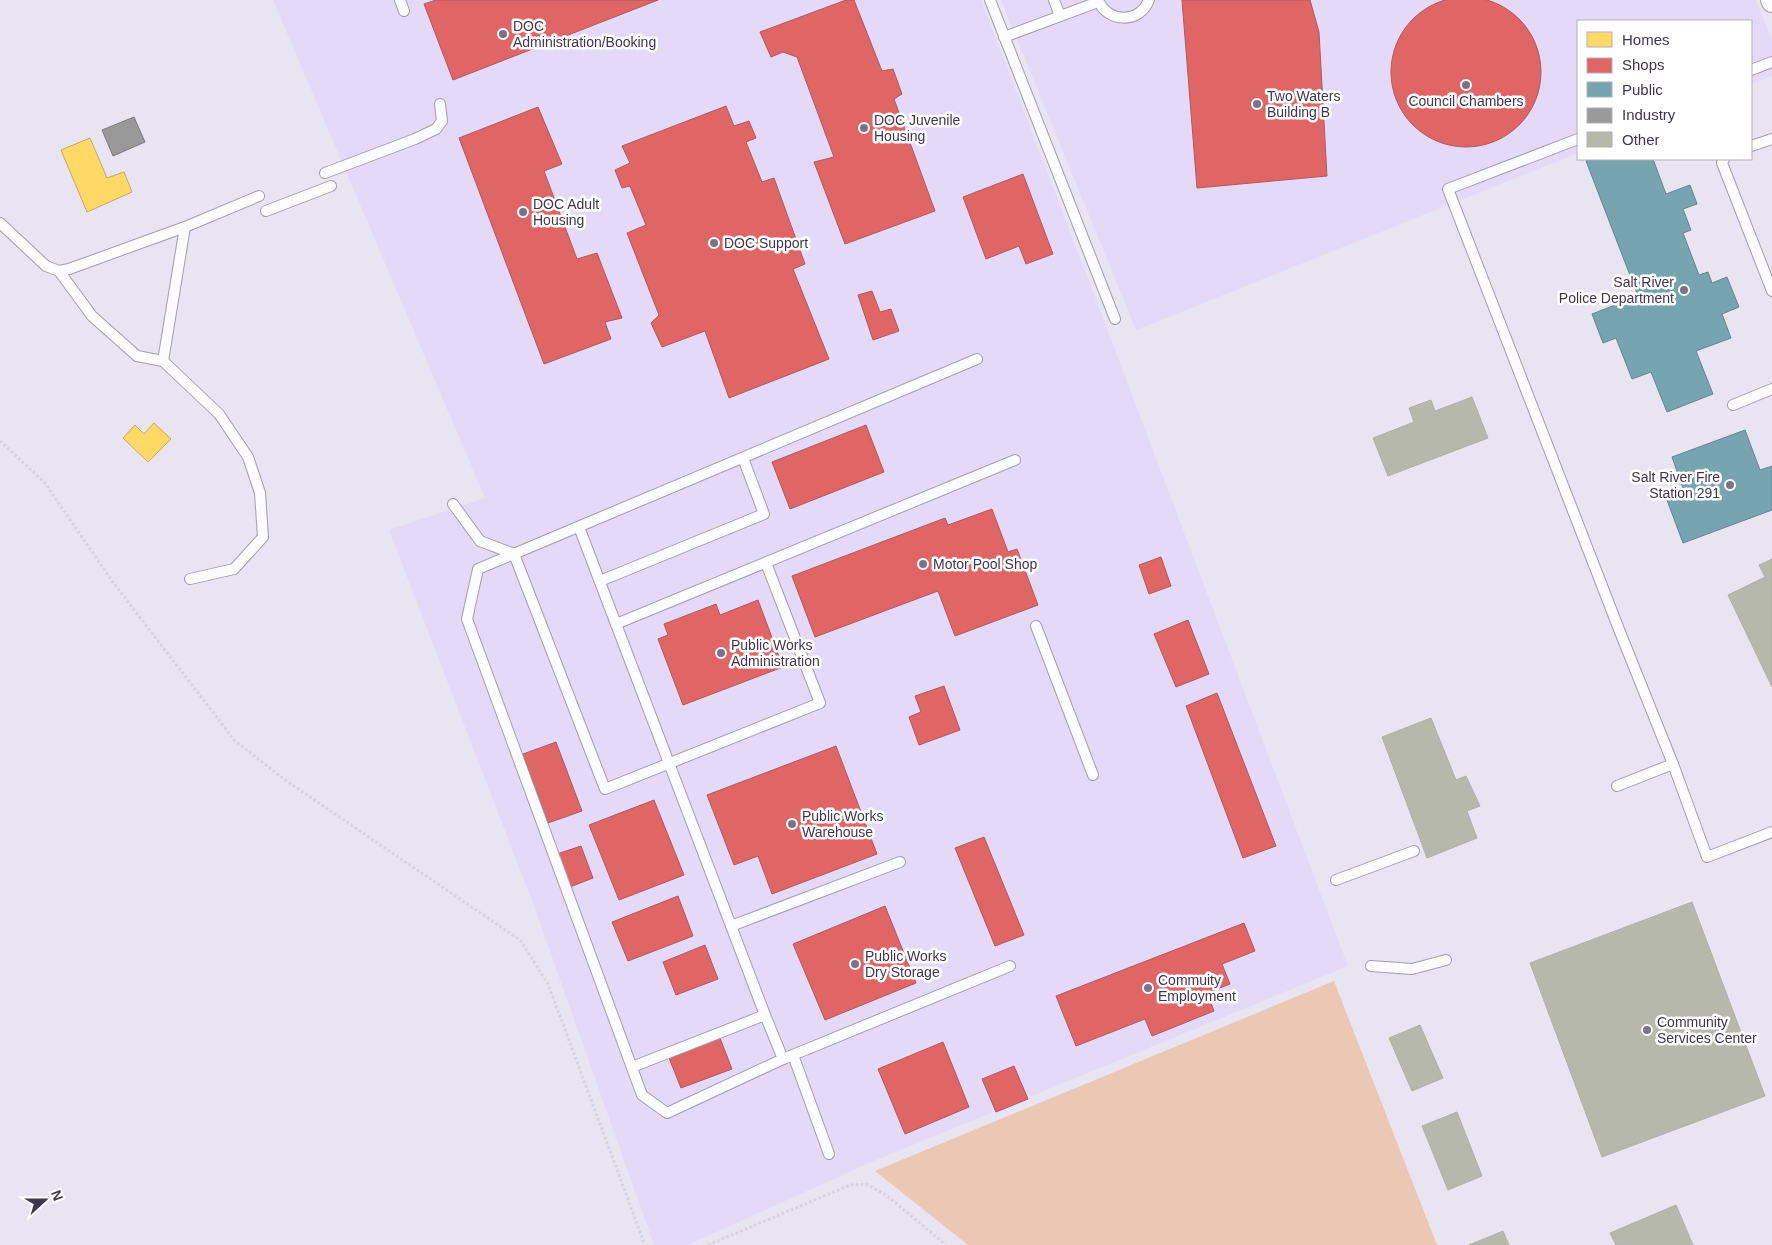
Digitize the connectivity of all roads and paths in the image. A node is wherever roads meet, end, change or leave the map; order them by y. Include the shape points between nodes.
1 (400, 0) edge
2 (990, 0) edge
3 (1054, 0) edge
4 (1149, 0) edge
5 (1098, 1) edge
6 (404, 10) dead end
7 (1060, 16) junction
8 (1004, 37) junction
9 (1772, 62) edge
10 (1752, 70) edge
11 (440, 104) dead end
12 (1772, 138) edge
13 (1577, 139) edge
14 (1752, 146) edge
15 (1724, 160) edge
16 (325, 173) dead end
17 (331, 186) dead end
18 (259, 196) dead end
19 (266, 211) dead end
20 (0, 223) edge
21 (185, 227) junction
22 (59, 271) junction
23 (1772, 291) edge
24 (1115, 319) dead end
25 (977, 359) dead end
26 (164, 361) junction
27 (1772, 389) edge
28 (1733, 404) dead end
29 (0, 441) edge
30 (743, 458) junction
31 (1016, 460) dead end
32 (453, 504) dead end
33 (579, 527) junction
34 (514, 554) junction
35 (766, 563) junction
36 (190, 579) dead end
37 (600, 581) junction
38 (616, 624) junction
39 (1036, 626) dead end
40 (670, 764) junction
41 (1673, 764) junction
42 (1093, 775) dead end
43 (1616, 786) dead end
44 (1772, 832) edge
45 (1414, 851) dead end
46 (900, 862) dead end
47 (1336, 880) dead end
48 (731, 926) junction
49 (1446, 960) dead end
50 (1010, 966) dead end
51 (1371, 966) dead end
52 (765, 1015) junction
53 (788, 1057) junction
54 (632, 1067) junction
55 (829, 1154) dead end
56 (645, 1245) edge
57 (708, 1245) edge
58 (946, 1245) edge

1 - 6 lane
2 - 8 lane
3 - 7 lane
4 - 5 lane via 1142,11 1126,18 1110,15
5 - 7 lane
7 - 8 lane
8 - 24 lane
9 - 10 lane
11 - 16 lane via 442,121 436,129
12 - 14 lane
13 - 41 lane via 1448,189
15 - 23 lane
17 - 19 lane
18 - 21 lane
20 - 22 lane via 46,266
21 - 22 lane
21 - 26 lane
22 - 26 lane via 92,316 137,356
25 - 30 lane
26 - 36 lane via 219,414 248,457 260,493 263,537 234,569
27 - 28 lane
29 - 56 path via 45,483 112,581 235,741 288,782 520,940 548,984
30 - 33 lane
30 - 37 lane via 764,514
31 - 35 lane
32 - 34 lane via 480,542
33 - 34 lane
33 - 37 lane
34 - 40 lane via 605,789
34 - 54 lane via 478,569 466,619
35 - 38 lane
35 - 40 lane via 820,703
37 - 38 lane
38 - 40 lane
39 - 42 lane
40 - 48 lane
41 - 43 lane
41 - 44 lane via 1707,857
45 - 47 lane
46 - 48 lane
48 - 52 lane
49 - 51 lane via 1412,969
50 - 53 lane
52 - 53 lane
52 - 54 lane
53 - 54 lane via 667,1113 642,1094
53 - 55 lane
57 - 58 path via 850,1185 866,1184 886,1195

